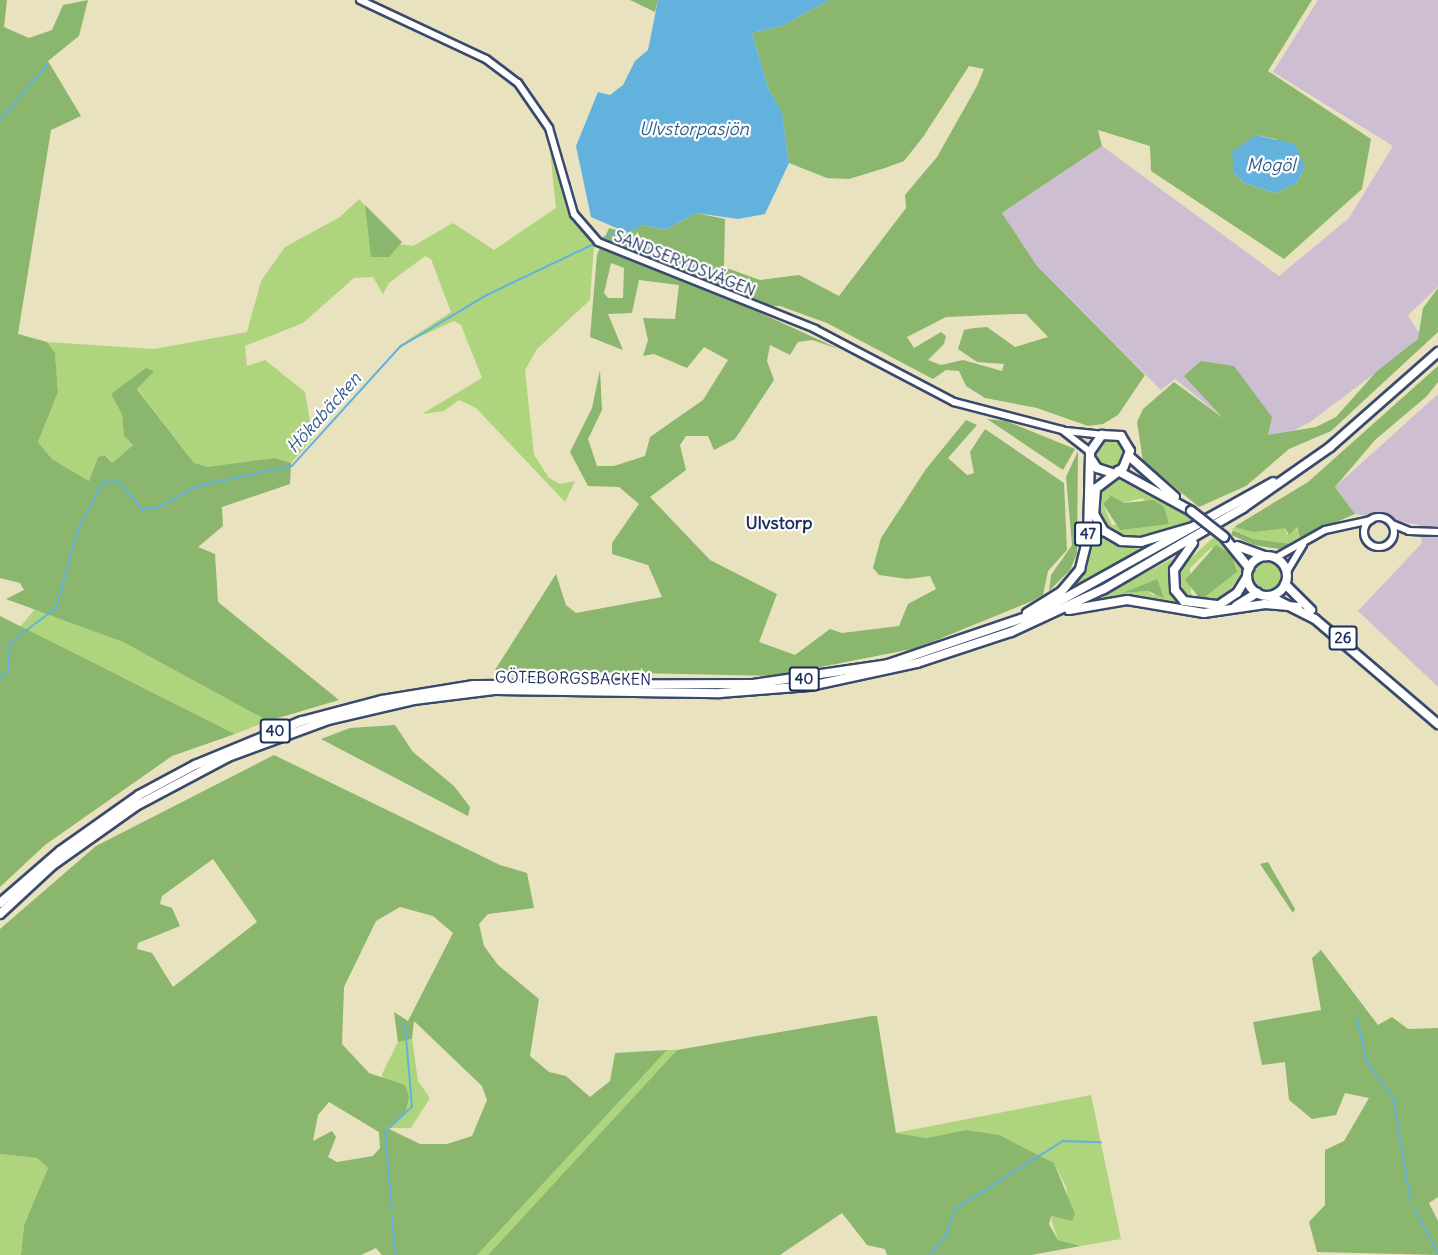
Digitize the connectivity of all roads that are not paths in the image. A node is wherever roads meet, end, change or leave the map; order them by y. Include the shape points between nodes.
1 (360, 0) edge
2 (1438, 345) edge
3 (1438, 352) edge
4 (1062, 430) junction
5 (1102, 435) junction
6 (1090, 455) junction
7 (1130, 457) junction
8 (1115, 472) junction
9 (1191, 511) junction
10 (1214, 518) junction
11 (1371, 520) junction
12 (1392, 524) junction
13 (1356, 525) junction
14 (1409, 531) junction
15 (1438, 532) edge
16 (1364, 535) junction
17 (1198, 538) junction
18 (1393, 539) junction
19 (1227, 540) junction
20 (1305, 542) junction
21 (1266, 557) junction
22 (1275, 558) junction
23 (1248, 573) junction
24 (1286, 573) junction
25 (1285, 584) junction
26 (1257, 593) junction
27 (1269, 596) junction
28 (1298, 607) junction
29 (1232, 609) junction
30 (1050, 615) junction
31 (1005, 626) junction
32 (1438, 722) edge
33 (0, 903) edge
34 (0, 914) edge

1 - 4 street, SANDSERYDSVÄGEN via 486,58 518,83 549,128 574,214 598,242 815,329 954,402
2 - 10 highway via 1326,444
3 - 17 highway via 1323,453
4 - 5 street, SANDSERYDSVÄGEN
4 - 6 street, SANDSERYDSVÄGEN
5 - 6 highway
5 - 7 highway via 1121,436
6 - 8 highway via 1097,468
6 - 31 highway, 47 via 1088,536 1080,569 1061,592
7 - 8 highway
7 - 9 highway
8 - 9 highway
8 - 10 highway via 1099,482 1093,501 1097,521 1114,538 1141,542
9 - 19 highway, bridge
10 - 31 highway, 40 via 1089,587
11 - 12 street via 1384,518
11 - 13 street
11 - 16 street
12 - 14 street
12 - 18 street
13 - 16 street
13 - 20 street via 1334,527
14 - 15 street
14 - 18 street
16 - 18 street via 1378,548
17 - 23 highway via 1174,570 1175,590 1184,601 1219,605 1237,593
17 - 30 highway, 40
19 - 21 highway
19 - 23 highway
20 - 22 street
20 - 24 street
21 - 22 highway
21 - 23 highway
22 - 24 highway
23 - 26 highway
24 - 25 highway
25 - 27 highway
25 - 32 highway, 26
26 - 27 highway, 26
26 - 29 highway
27 - 28 highway, 26
28 - 29 highway via 1265,604
28 - 32 highway, 26
29 - 30 highway via 1194,613 1127,600
30 - 34 highway, GÖTEBORGSBACKEN / 40 via 936,657 810,686 720,693 496,690 414,700 328,720 228,757 136,806 53,865
31 - 33 highway, GÖTEBORGSBACKEN / 40 via 918,656 811,679 722,686 505,682 412,693 337,711 252,739 139,795 60,850

